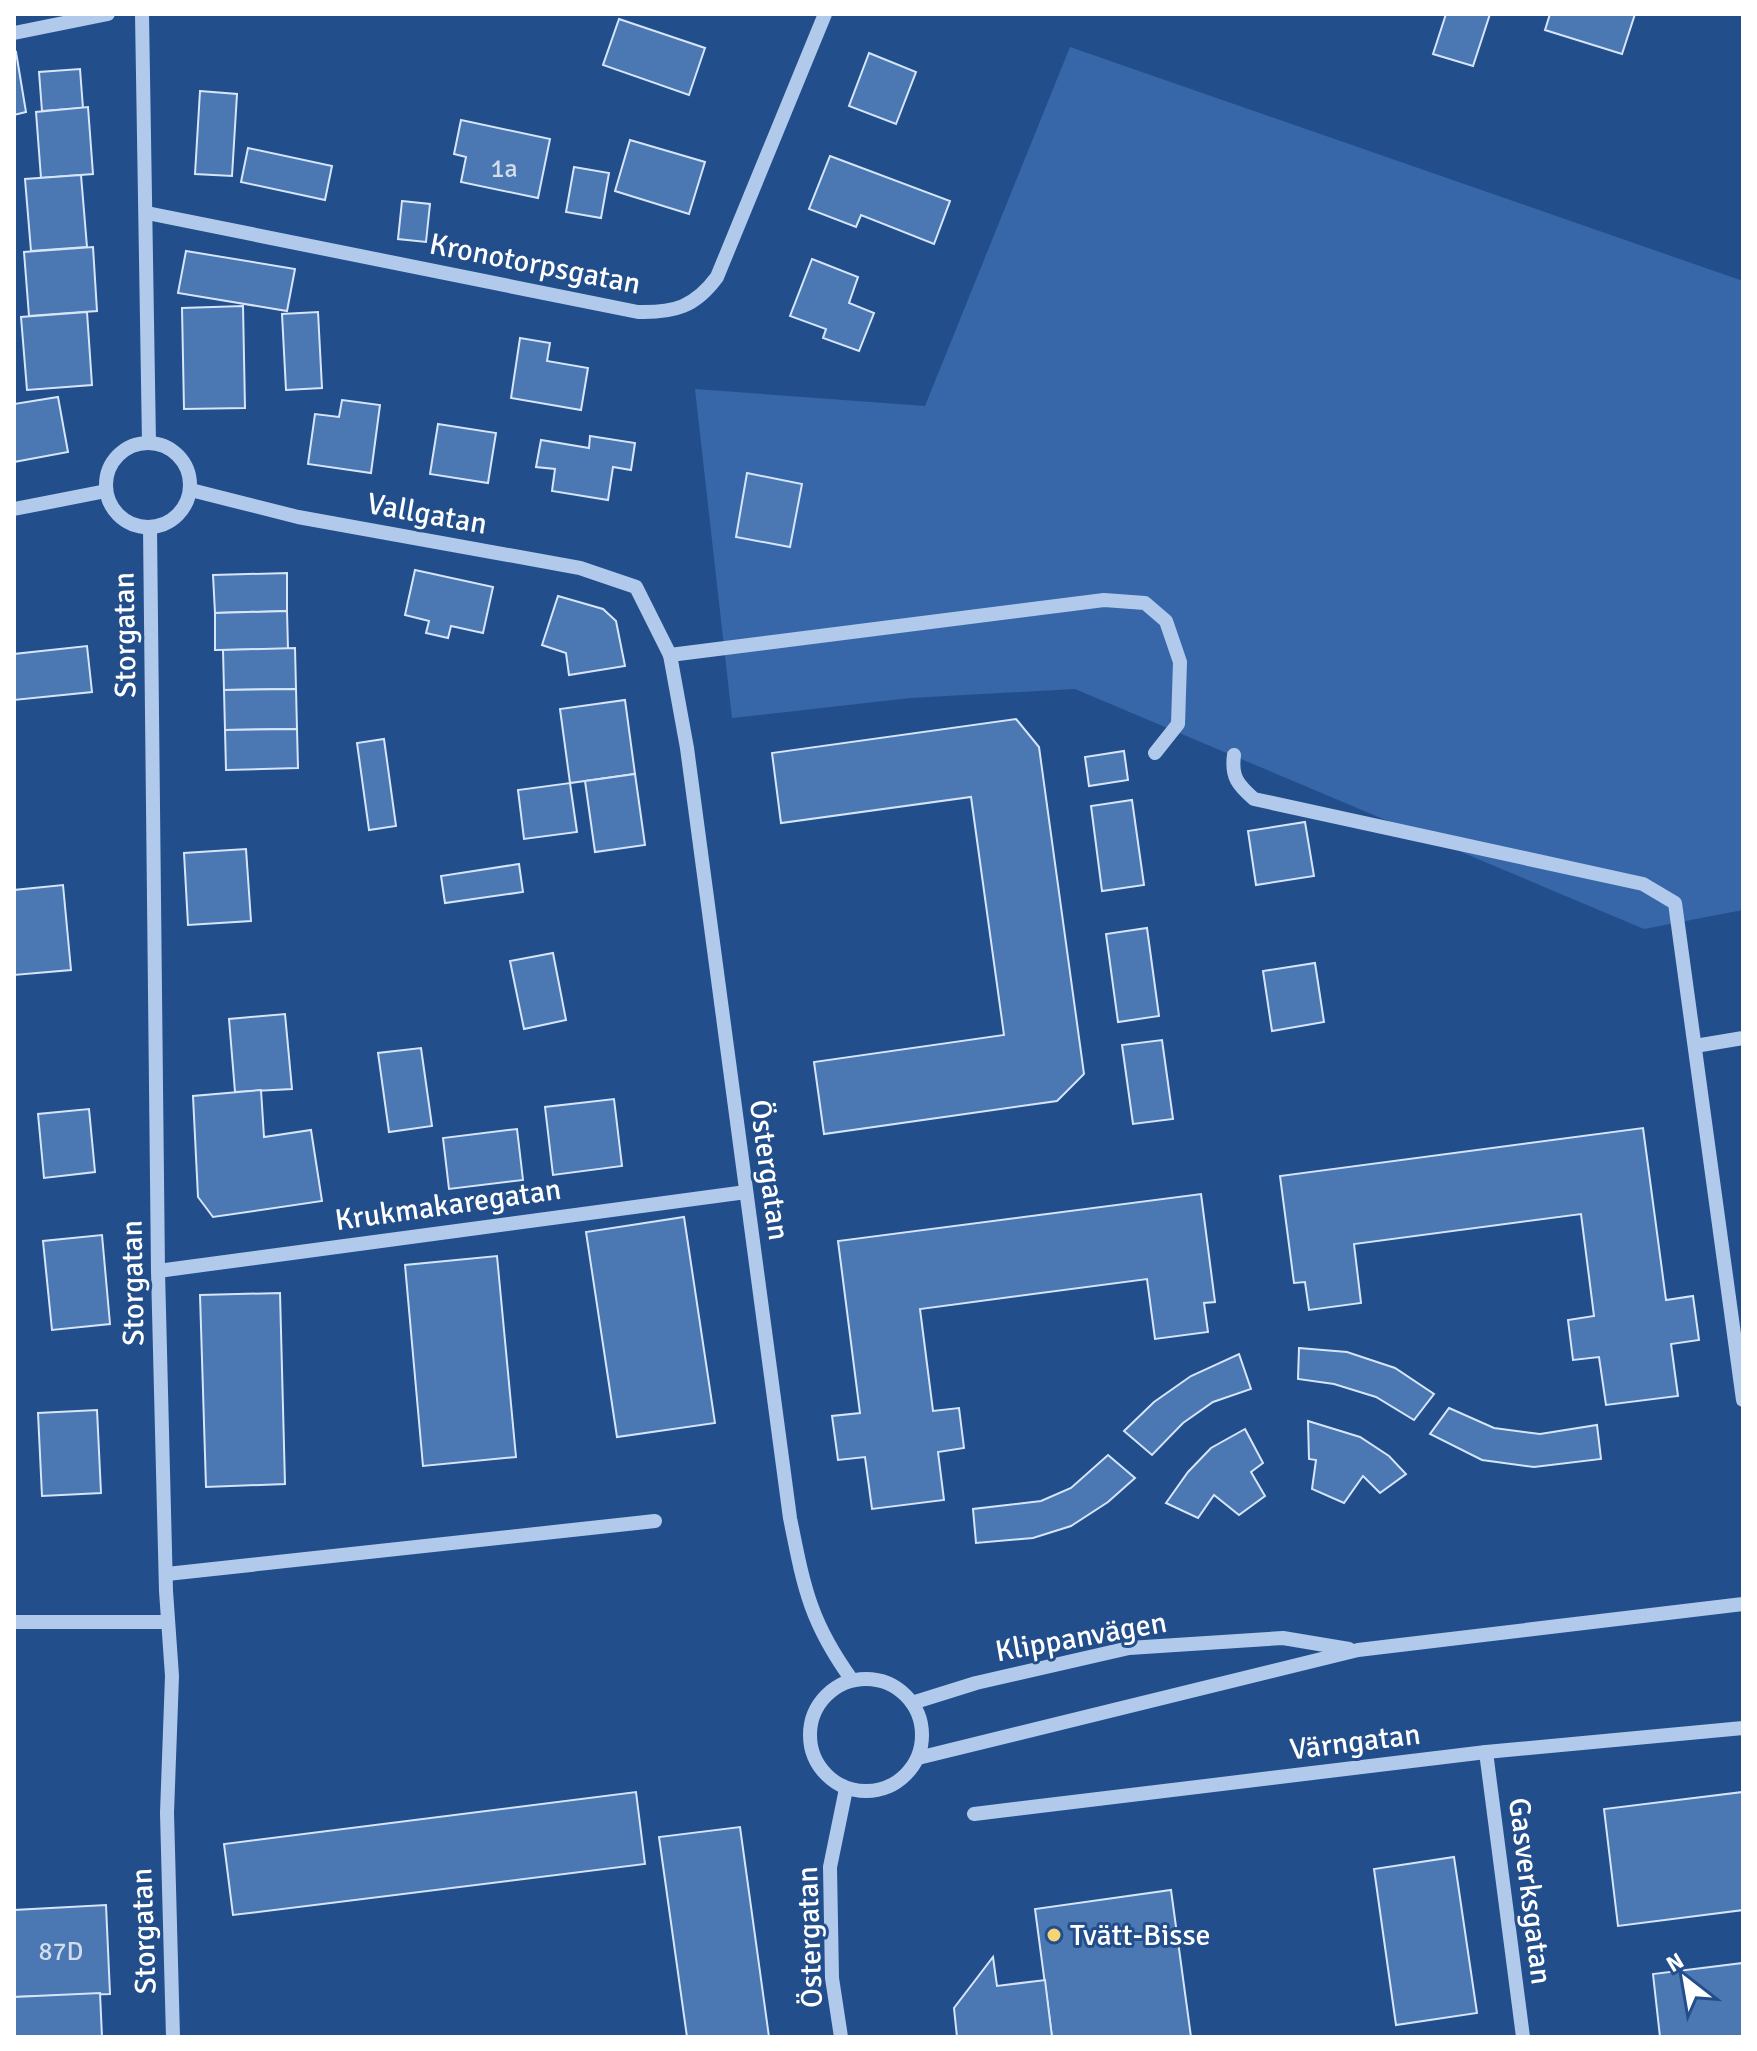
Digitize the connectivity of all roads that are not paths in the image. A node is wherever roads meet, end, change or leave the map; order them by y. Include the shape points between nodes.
1 (108, 14) edge
2 (142, 14) edge
3 (825, 14) edge
4 (14, 33) edge
5 (147, 213) junction
6 (149, 443) junction
7 (191, 490) junction
8 (106, 491) junction
9 (14, 509) edge
10 (150, 527) junction
11 (645, 603) joint
12 (670, 655) junction
13 (1155, 753) dead end
14 (1234, 755) dead end
15 (1743, 1038) edge
16 (1695, 1046) junction
17 (746, 1192) junction
18 (158, 1271) junction
19 (1743, 1400) edge
20 (655, 1521) dead end
21 (167, 1574) junction
22 (1743, 1604) edge
23 (14, 1622) edge
24 (168, 1622) junction
25 (1358, 1650) junction
26 (852, 1680) junction
27 (912, 1703) junction
28 (1743, 1728) edge
29 (1486, 1752) junction
30 (918, 1758) junction
31 (846, 1789) junction
32 (974, 1814) dead end
33 (173, 2037) edge
34 (841, 2037) edge
35 (1523, 2037) edge

1 - 4 street
2 - 5 street
3 - 5 street, Kronotorpsgatan via 717,277 704,295 677,310 638,312
5 - 6 street
6 - 7 street via 171,449 187,467
6 - 8 street via 126,449 110,467
7 - 10 street, Storgatan via 184,508 169,522
7 - 11 street, Vallgatan via 298,517 580,568 636,587
8 - 9 street
8 - 10 street, Storgatan via 114,510 129,523
10 - 18 street, Storgatan
11 - 12 street, Östergatan
12 - 13 street via 1104,600 1145,603 1166,621 1180,662 1178,724
12 - 17 street, Östergatan
14 - 16 street via 1232,771 1254,799 1643,884 1675,903
15 - 16 street
16 - 19 street
17 - 18 street, Krukmakaregatan
17 - 26 street, Östergatan via 790,1518 806,1597 828,1647
18 - 21 street, Storgatan
20 - 21 street
21 - 24 street, Storgatan
22 - 25 street, Klippanvägen
23 - 24 street
24 - 33 street, Storgatan
25 - 27 street, Klippanvägen via 1283,1638 1129,1648
25 - 30 street, Klippanvägen
26 - 27 street via 891,1685
26 - 31 street via 824,1697 810,1727 811,1749 820,1769
27 - 30 street via 921,1723
28 - 29 street, Värngatan
29 - 32 street, Värngatan
29 - 35 street, Gasverksgatan
30 - 31 street via 889,1787 868,1792
31 - 34 street, Östergatan via 830,1867 832,1978

